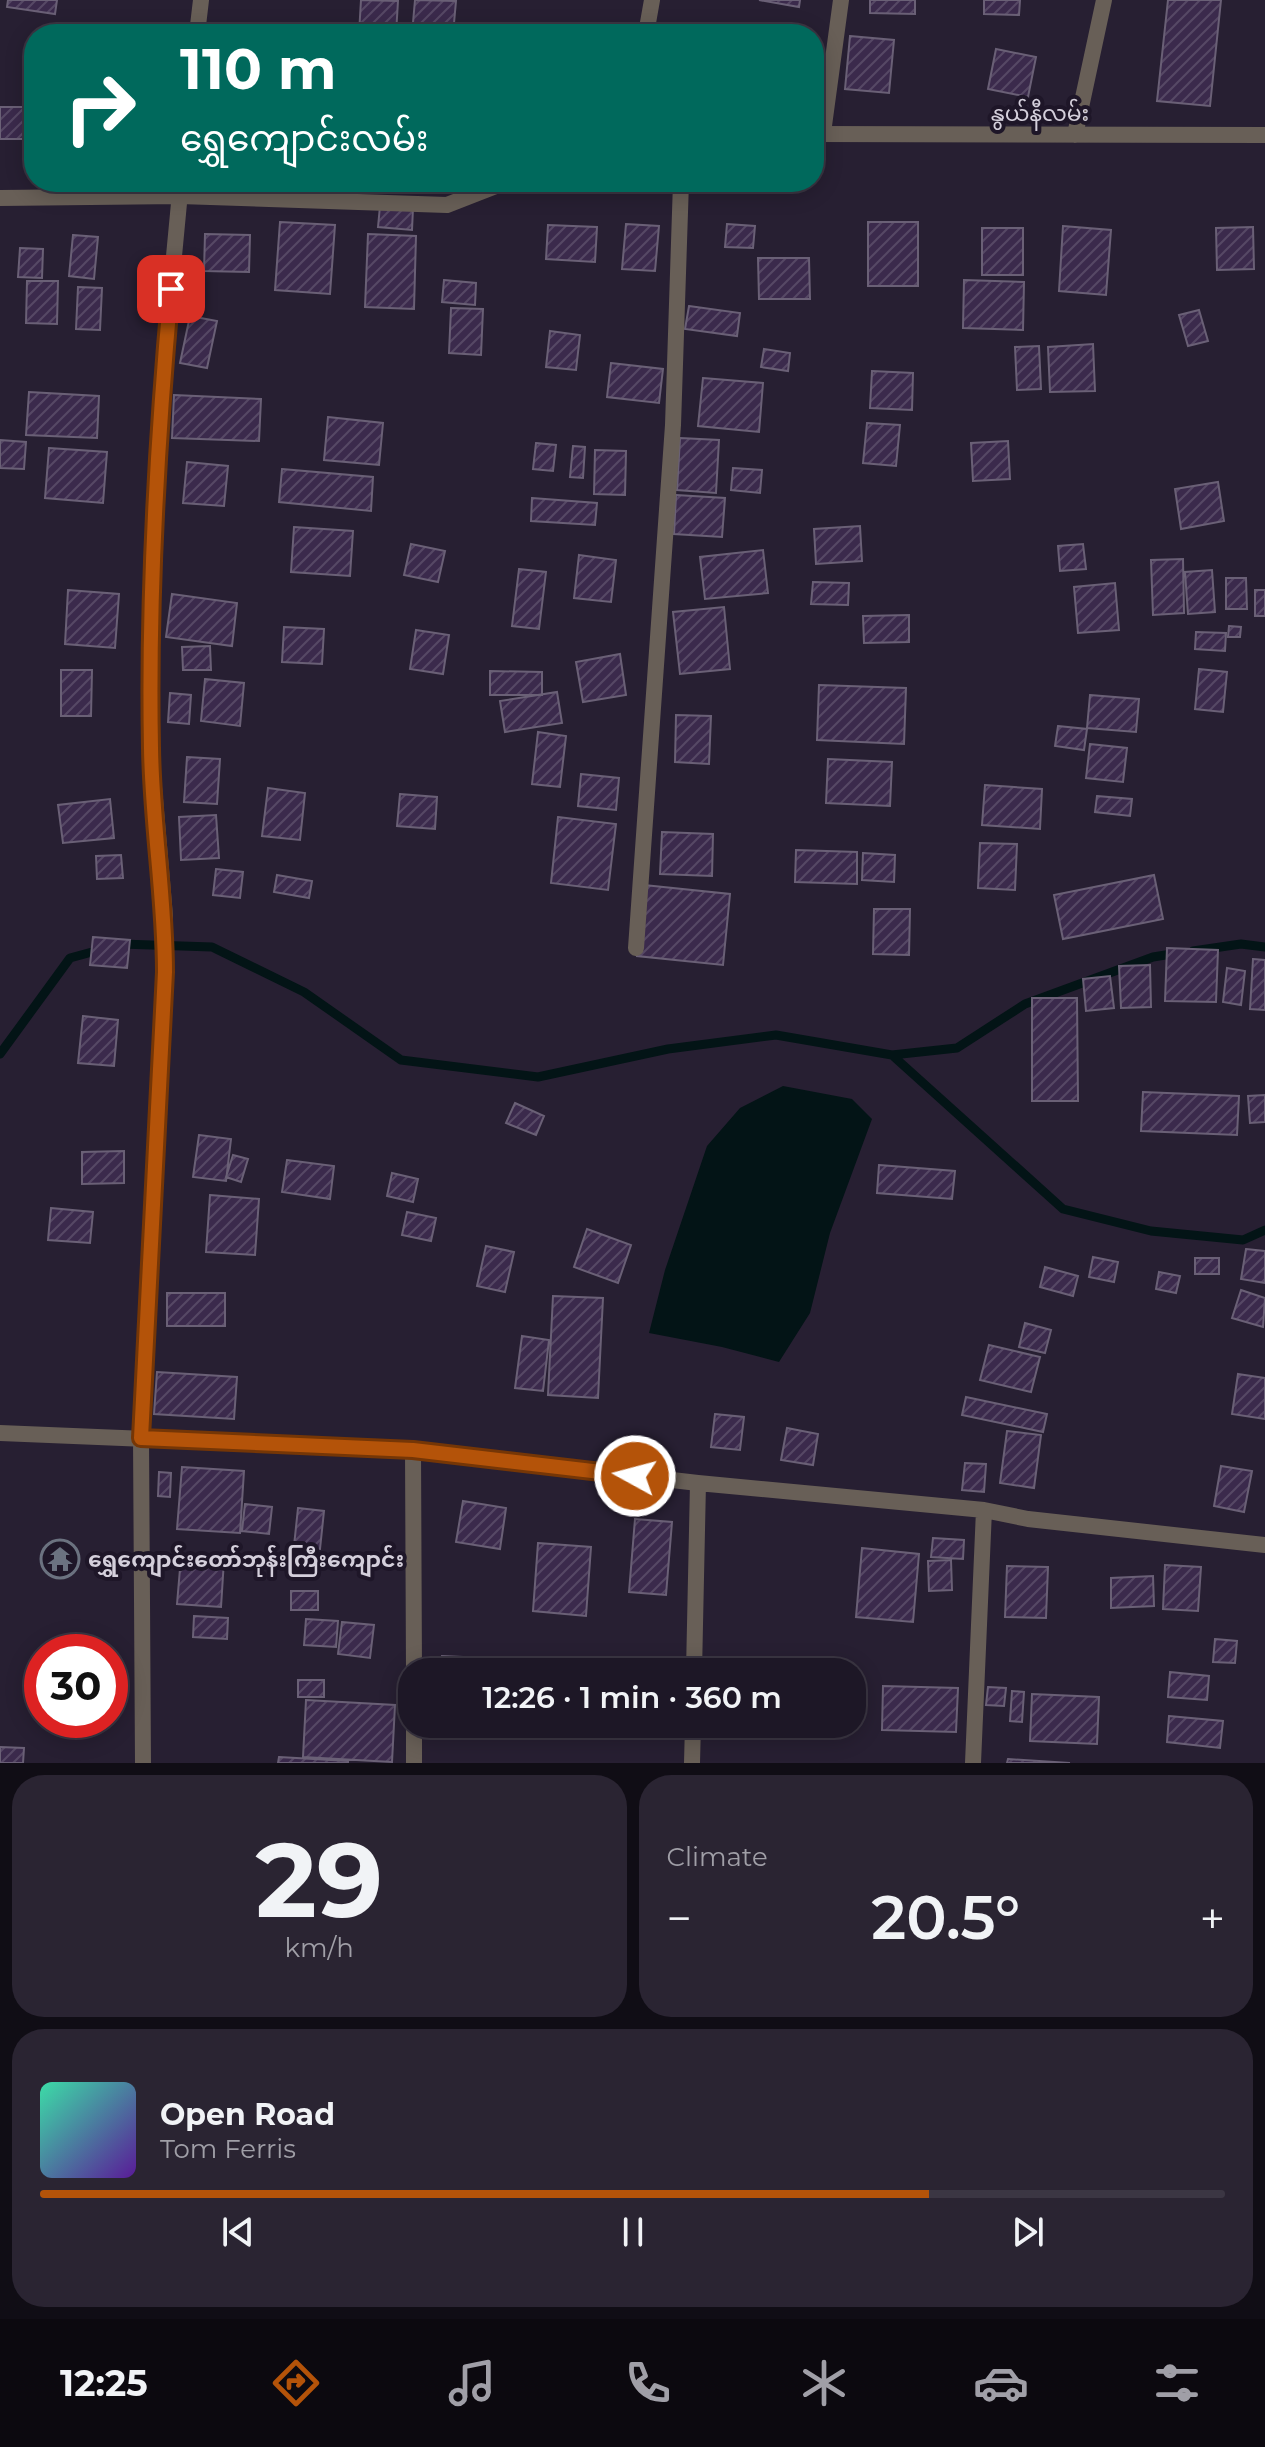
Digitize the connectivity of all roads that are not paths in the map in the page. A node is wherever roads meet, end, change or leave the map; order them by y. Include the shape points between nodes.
1 (201, 0) edge
2 (652, 0) edge
3 (841, 0) edge
4 (1104, 0) edge
5 (198, 24) edge
6 (648, 24) edge
7 (824, 98) edge
8 (824, 133) edge
9 (1075, 135) junction
10 (1265, 135) edge
11 (121, 192) edge
12 (181, 192) edge
13 (231, 192) edge
14 (480, 192) edge
15 (681, 192) edge
16 (0, 198) edge
17 (636, 948) dead end
18 (0, 1433) edge
19 (141, 1438) junction
20 (413, 1450) junction
21 (698, 1483) junction
22 (984, 1510) junction
23 (1265, 1545) edge
24 (414, 1658) edge
25 (694, 1658) edge
26 (414, 1738) edge
27 (693, 1738) edge
28 (143, 1763) edge
29 (414, 1763) edge
30 (692, 1763) edge
31 (973, 1763) edge

1 - 5 street
2 - 6 street
3 - 7 street
4 - 9 street
8 - 9 street, နွယ်နီလမ်း
9 - 10 street, နွယ်နီလမ်း
11 - 16 street
12 - 19 street via 152,558 151,752 165,972
13 - 14 street via 447,205
15 - 17 street via 673,425
18 - 19 street
19 - 20 street
19 - 28 street
20 - 21 street
20 - 24 street
21 - 22 street
21 - 25 street
22 - 23 street
22 - 31 street
26 - 29 street
27 - 30 street

